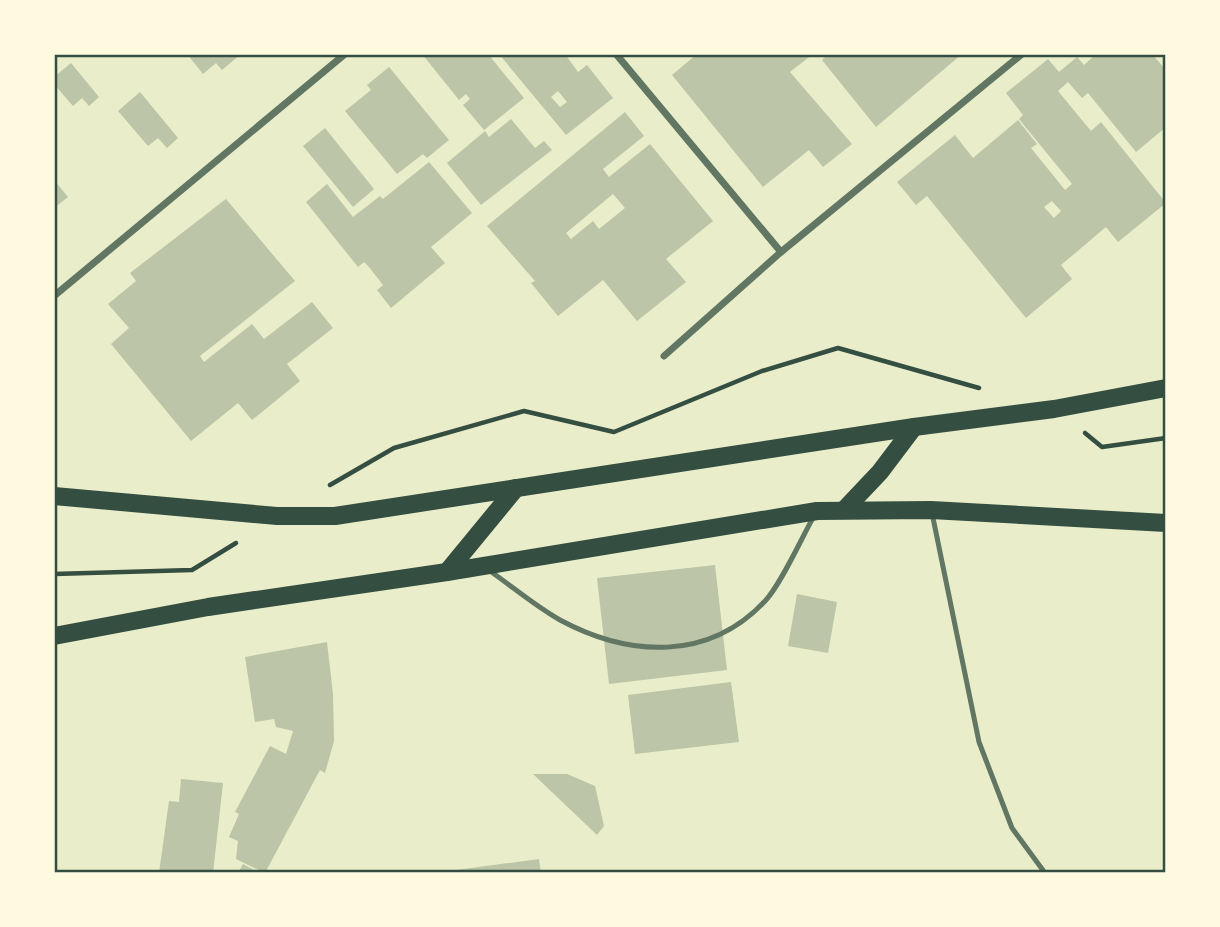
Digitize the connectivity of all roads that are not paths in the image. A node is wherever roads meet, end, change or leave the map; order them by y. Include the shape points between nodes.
1 (345, 54) edge
2 (616, 54) edge
3 (1022, 54) edge
4 (781, 251) junction
5 (54, 296) edge
6 (664, 356) dead end
7 (1166, 388) edge
8 (914, 427) junction
9 (516, 488) junction
10 (54, 496) edge
11 (846, 508) junction
12 (931, 510) junction
13 (817, 511) junction
14 (1166, 523) edge
15 (482, 566) junction
16 (446, 572) junction
17 (54, 636) edge
18 (1045, 873) edge

1 - 5 street
2 - 4 street
3 - 4 street
4 - 6 street
7 - 8 main road via 1054,409
8 - 9 main road
8 - 11 main road
9 - 10 main road via 335,516 277,516
9 - 16 main road
11 - 12 main road
11 - 13 main road
12 - 14 main road
12 - 18 lane via 979,742 1012,828
13 - 15 main road
13 - 15 lane via 767,599 732,628 690,646 629,646 560,620
15 - 16 main road
16 - 17 main road via 208,607

